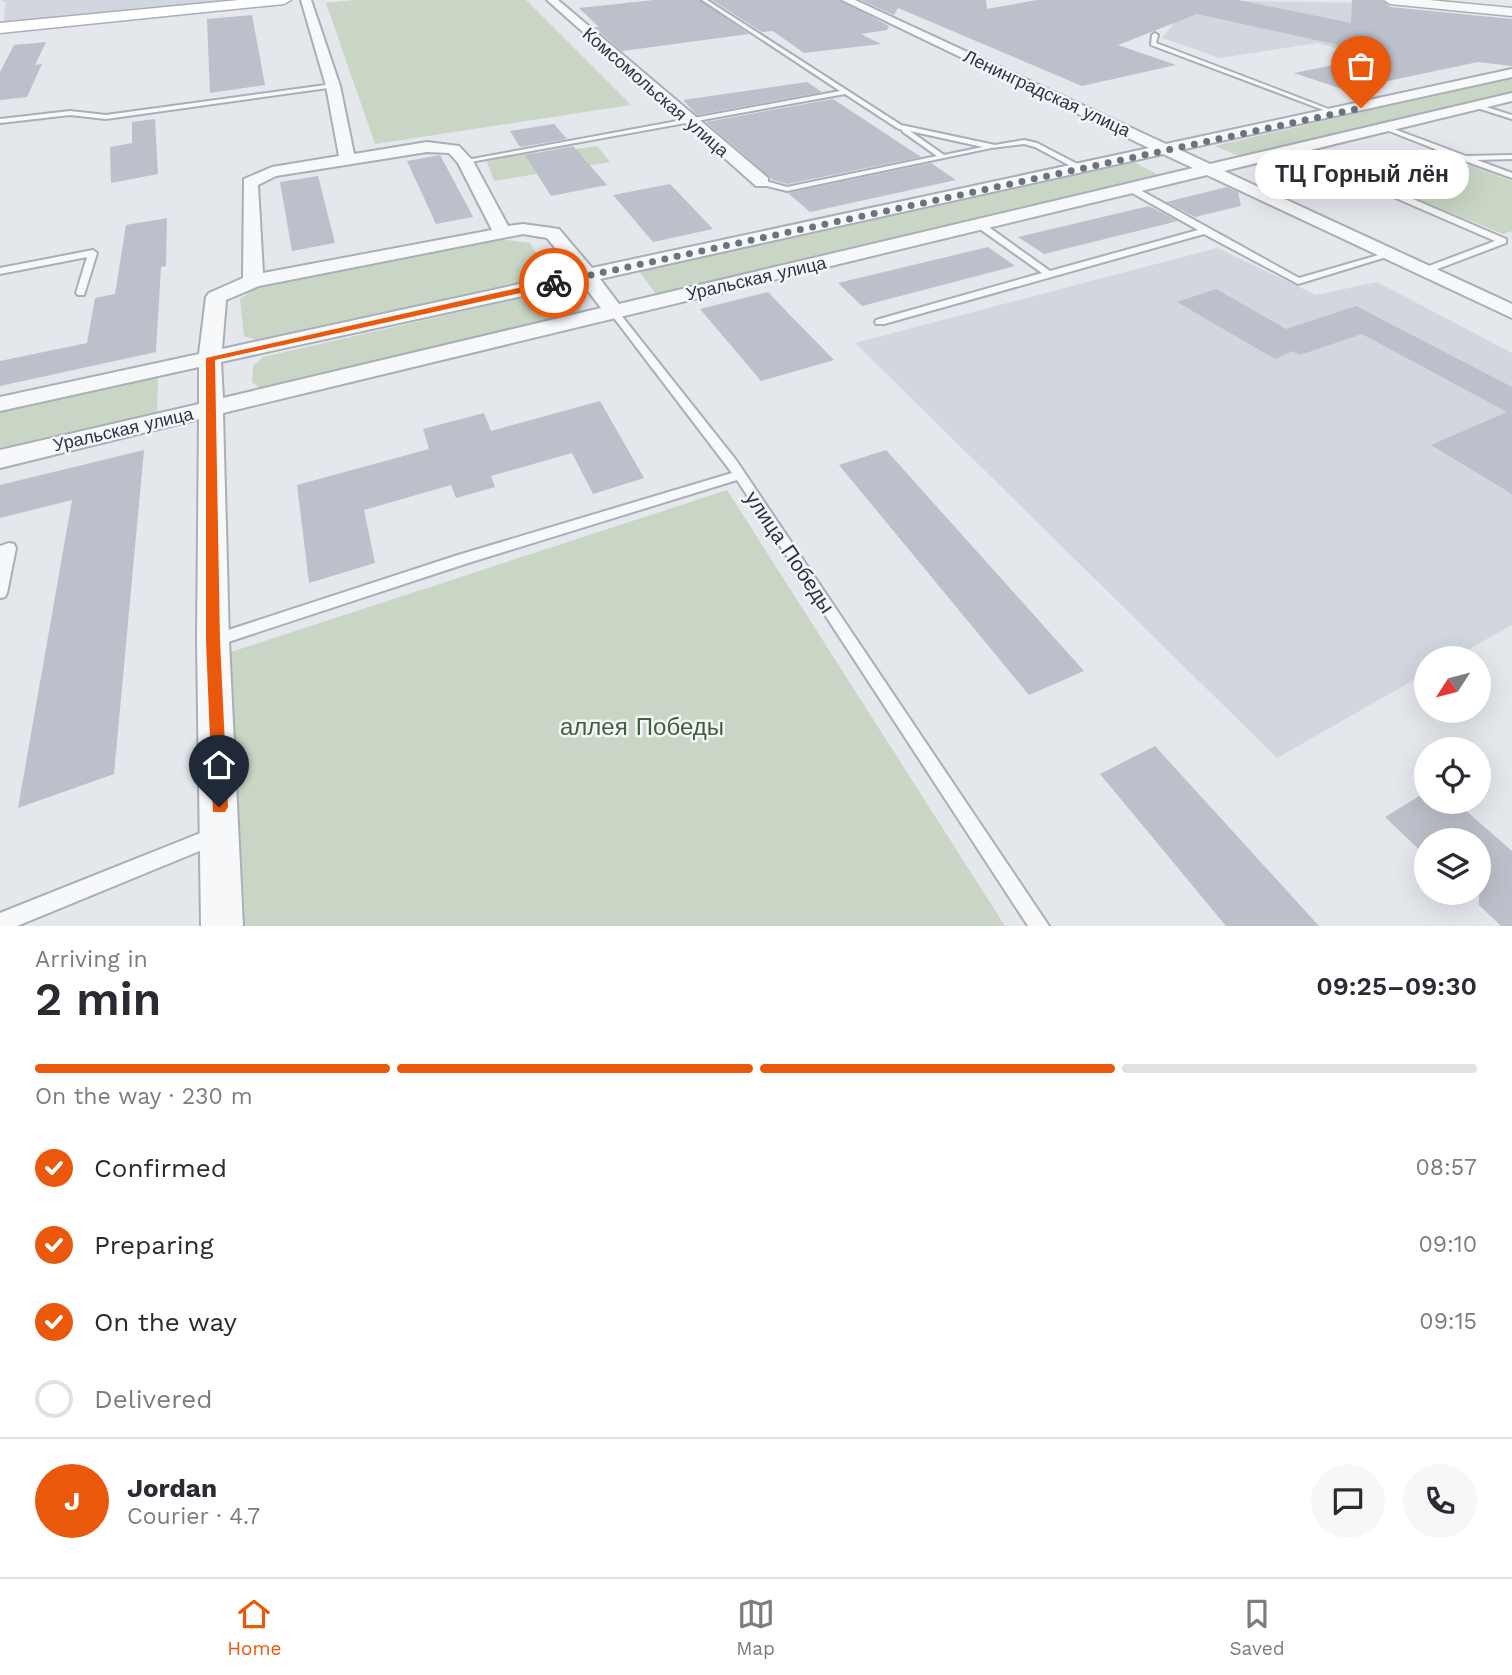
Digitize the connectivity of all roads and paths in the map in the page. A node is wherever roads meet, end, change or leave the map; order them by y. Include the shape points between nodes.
1 (284, 0) edge
2 (306, 0) edge
3 (552, 0) edge
4 (704, 0) edge
5 (847, 0) edge
6 (1390, 0) edge
7 (240, 2) edge
8 (1512, 12) edge
9 (0, 28) edge
10 (1155, 35) dead end
11 (1512, 73) edge
12 (333, 86) junction
13 (848, 92) junction
14 (1512, 97) edge
15 (1476, 106) junction
16 (1336, 113) junction
17 (1512, 117) edge
18 (687, 120) junction
19 (0, 121) edge
20 (899, 127) junction
21 (1386, 128) junction
22 (995, 147) junction
23 (1169, 150) junction
24 (943, 157) junction
25 (347, 158) junction
26 (1467, 158) junction
27 (1512, 158) edge
28 (465, 161) junction
29 (1083, 169) junction
30 (1209, 169) junction
31 (1512, 176) edge
32 (762, 183) joint
33 (1130, 188) junction
34 (980, 225) junction
35 (1205, 231) junction
36 (502, 232) junction
37 (1508, 240) edge
38 (1389, 255) junction
39 (0, 271) edge
40 (1424, 271) junction
41 (1049, 274) junction
42 (587, 275) junction
43 (253, 281) junction
44 (82, 293) dead end
45 (614, 312) junction
46 (1512, 313) edge
47 (880, 322) dead end
48 (211, 358) junction
49 (0, 404) edge
50 (212, 408) junction
51 (0, 458) edge
52 (739, 475) junction
53 (0, 551) edge
54 (0, 593) edge
55 (213, 641) junction
56 (220, 834) junction
57 (0, 923) edge
58 (222, 926) edge
59 (1039, 926) edge

1 - 7 main road
2 - 12 street
3 - 18 street, Комсомольская улица
4 - 13 lane
5 - 23 street, Ленинградская улица
6 - 8 street
7 - 9 main road
10 - 16 lane via 1153,44
11 - 16 street, Уральская улица
12 - 19 lane via 106,117 69,113
12 - 25 street
13 - 18 lane
13 - 20 lane
14 - 15 street, Уральская улица
15 - 17 lane
15 - 21 street, Уральская улица
16 - 23 street, Уральская улица
18 - 28 lane
18 - 32 street, Комсомольская улица
20 - 22 lane
20 - 24 lane
21 - 26 lane
21 - 30 street, Уральская улица
22 - 24 lane
22 - 29 lane via 1024,142
23 - 29 street, Уральская улица
23 - 30 street, Ленинградская улица
24 - 32 lane via 787,189
25 - 28 street via 436,146 454,149
25 - 43 street via 272,172 250,183
26 - 27 lane
26 - 31 lane
26 - 37 lane via 1371,184
28 - 36 street
29 - 42 street, Уральская улица
30 - 33 street, Уральская улица
30 - 38 street, Ленинградская улица
33 - 34 street, Уральская улица
33 - 35 lane
34 - 41 lane
34 - 45 street, Уральская улица
35 - 38 lane via 1298,281
35 - 41 lane
36 - 42 street, улица Победы via 553,233
36 - 43 street
37 - 40 lane
38 - 40 street, Ленинградская улица
39 - 44 lane via 93,253
40 - 46 street, Ленинградская улица
41 - 47 lane
42 - 45 street, улица Победы
42 - 48 street, Уральская улица
43 - 48 street via 216,297
45 - 50 street, Уральская улица
45 - 52 lane, улица Победы
48 - 49 street, Уральская улица
48 - 50 street
50 - 51 street, Уральская улица
50 - 55 street
52 - 55 lane
52 - 59 lane, улица Победы
53 - 54 lane via 9,548
55 - 56 street
56 - 57 lane
56 - 58 street

